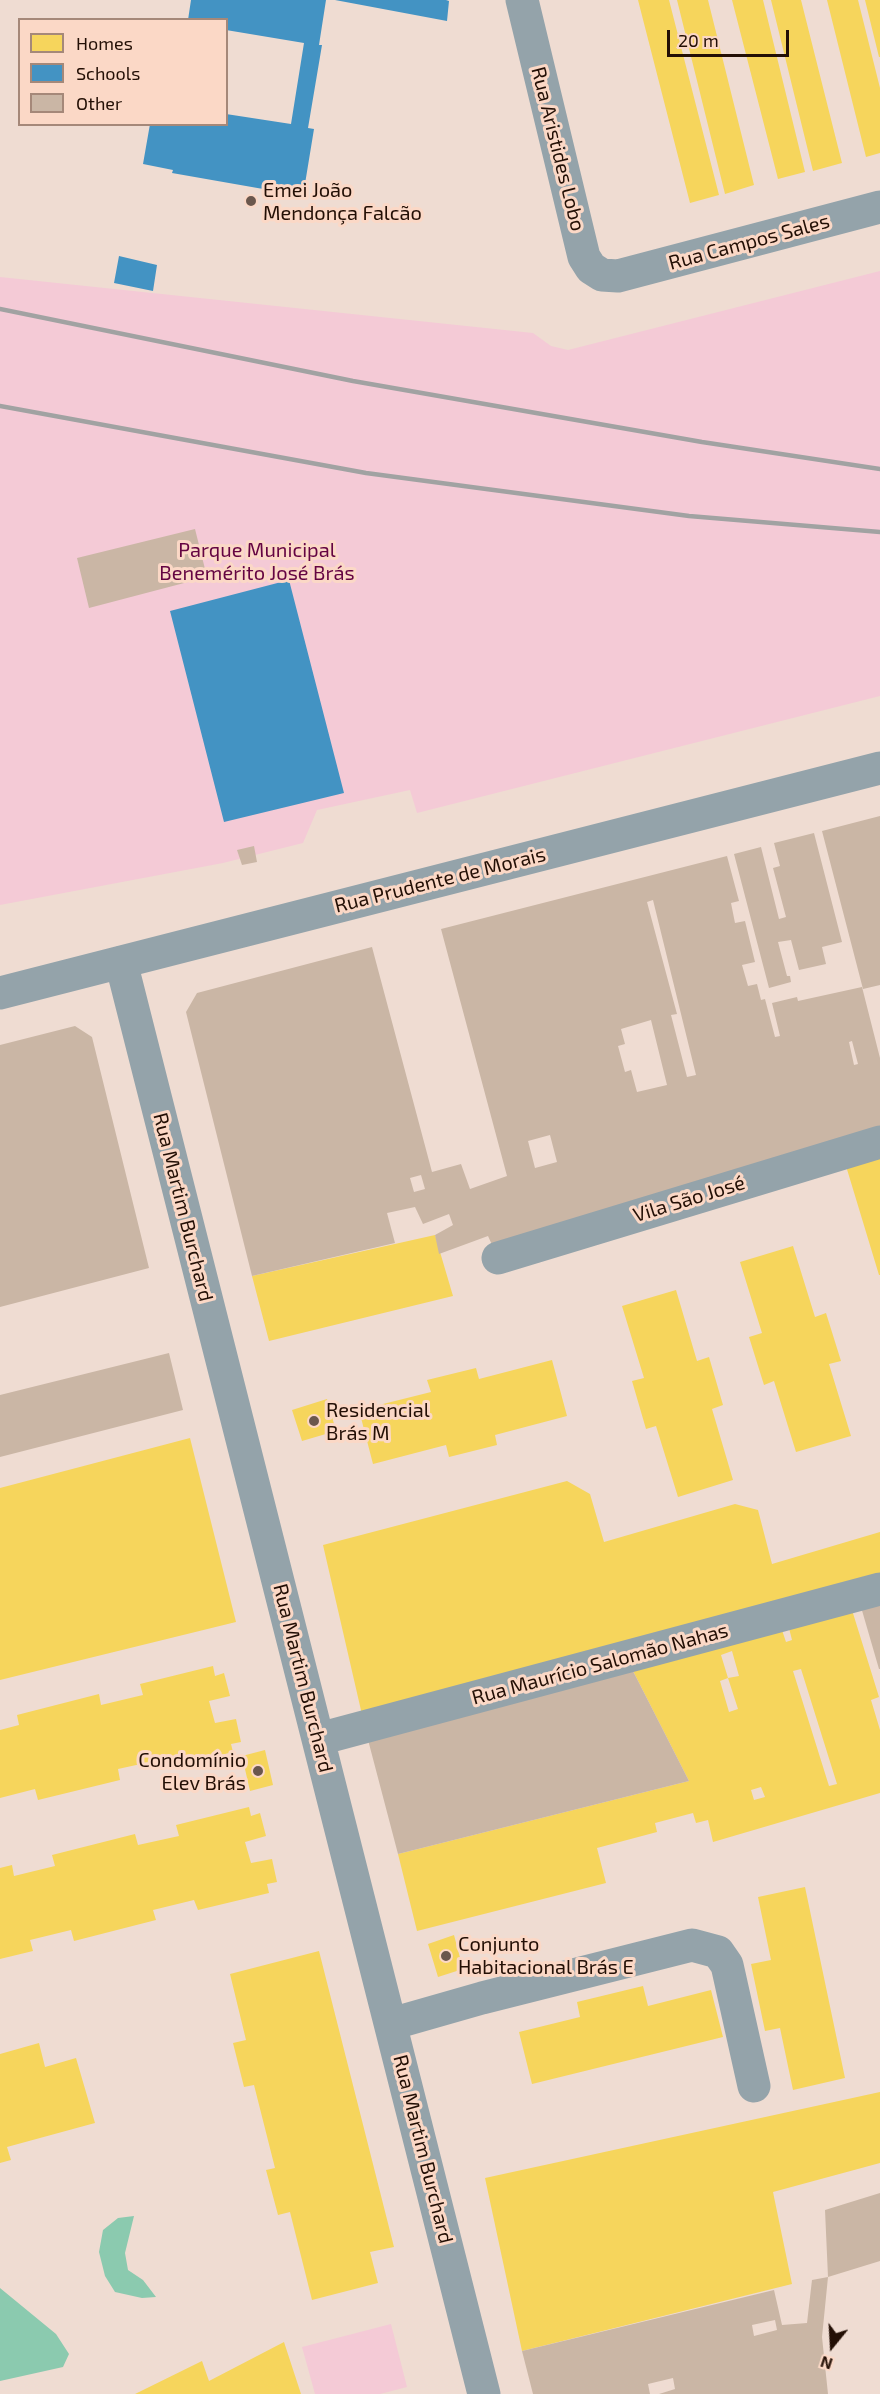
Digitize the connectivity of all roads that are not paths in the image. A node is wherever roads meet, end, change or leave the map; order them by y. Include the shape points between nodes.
1 (522, 0) edge
2 (880, 207) edge
3 (618, 276) joint
4 (880, 768) edge
5 (120, 962) junction
6 (0, 993) edge
7 (880, 1142) edge
8 (498, 1258) dead end
9 (880, 1589) edge
10 (319, 1739) junction
11 (391, 2024) junction
12 (754, 2086) dead end
13 (484, 2394) edge

1 - 3 street, Rua Aristides Lobo via 584,257 602,275
2 - 3 street, Rua Campos Sales
4 - 5 street, Rua Prudente de Morais
5 - 6 street, Rua Prudente de Morais
5 - 10 street, Rua Martim Burchard
7 - 8 street, Vila São José
9 - 10 street, Rua Maurício Salomão Nahas
10 - 11 street, Rua Martim Burchard
11 - 12 street via 692,1945 718,1952 727,1965
11 - 13 street, Rua Martim Burchard

